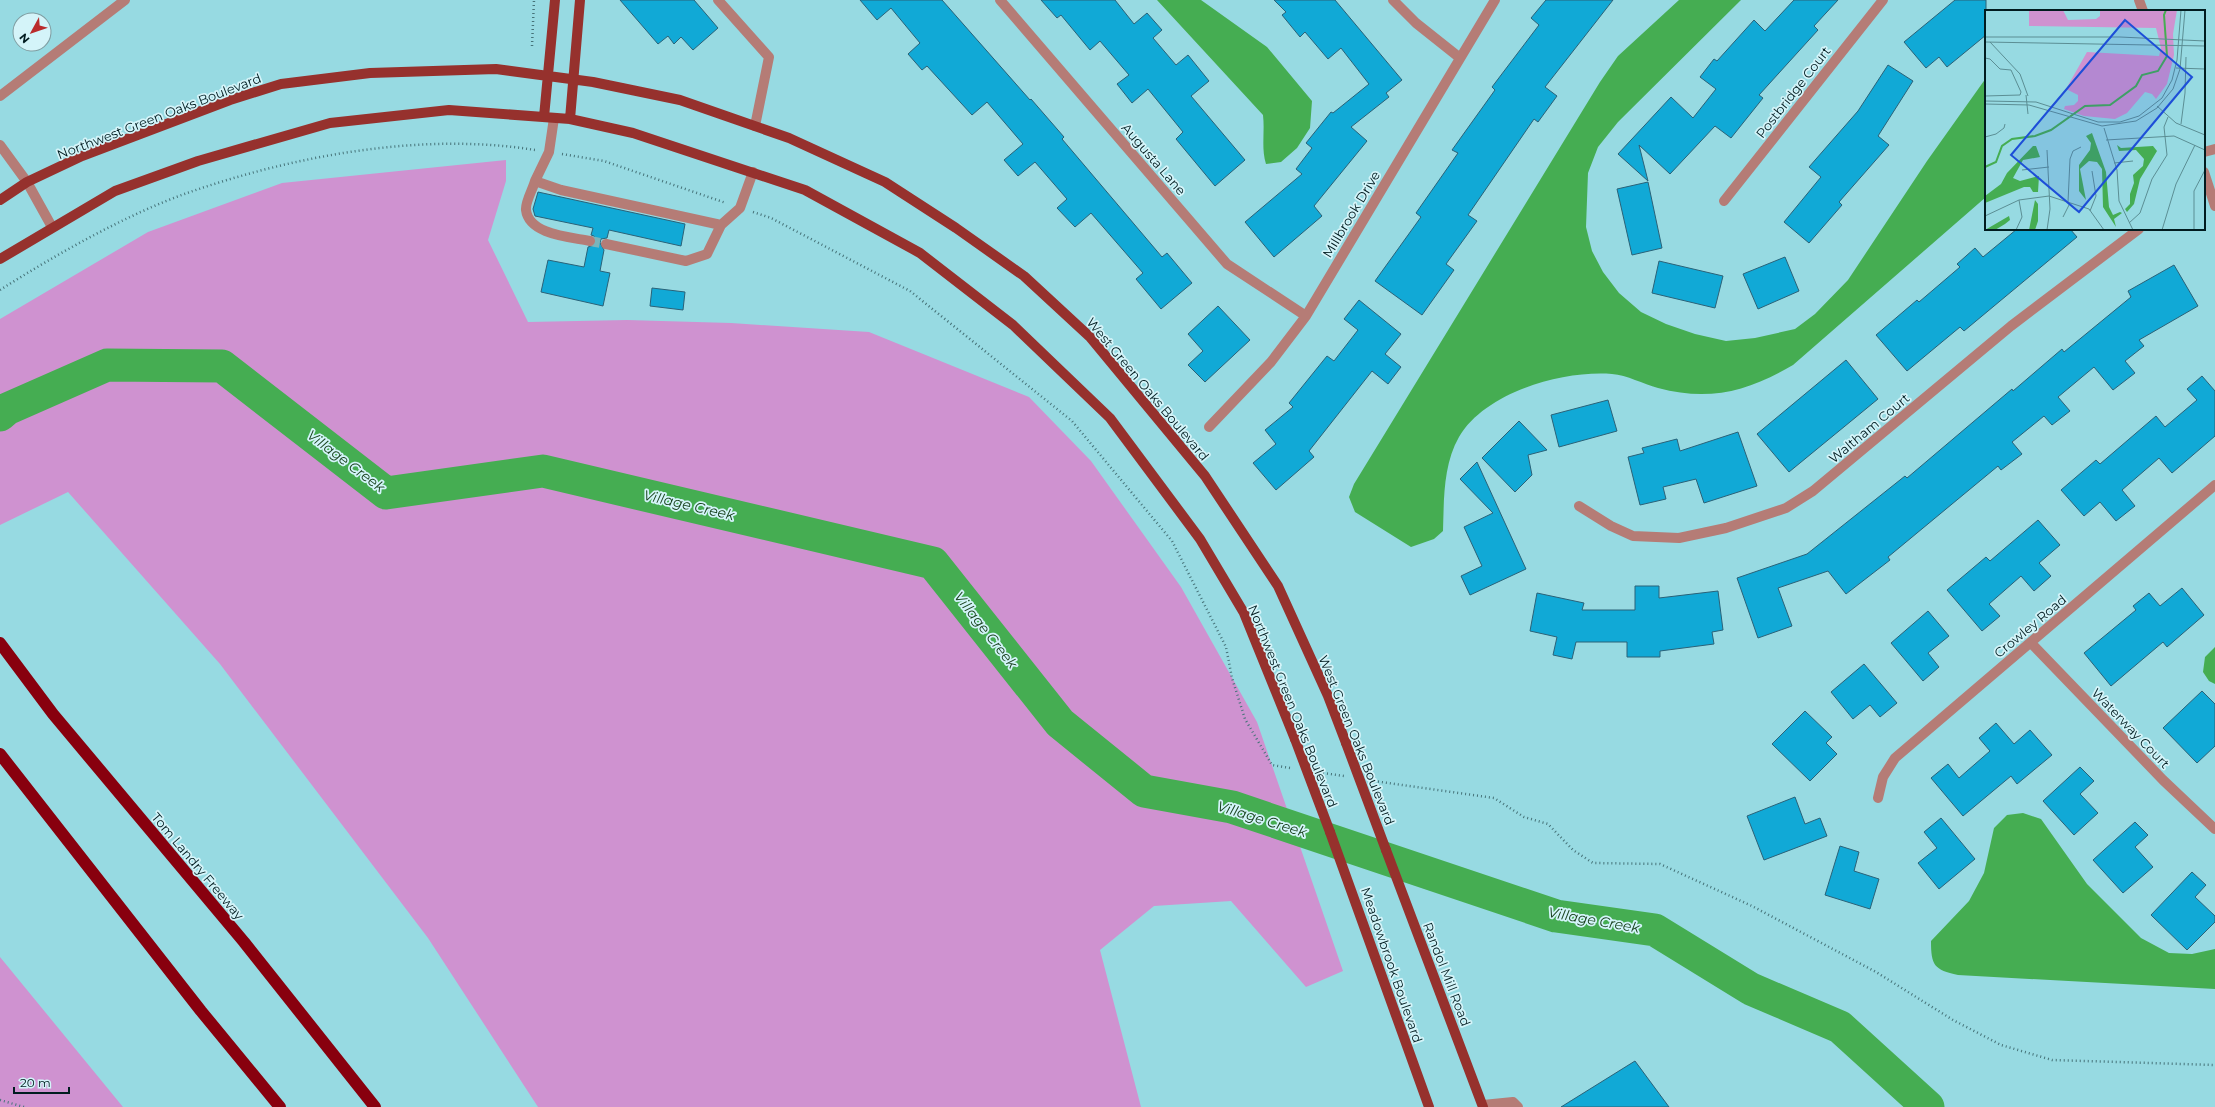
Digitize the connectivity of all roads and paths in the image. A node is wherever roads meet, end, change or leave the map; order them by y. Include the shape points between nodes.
1 (125, 0) edge
2 (534, 0) edge
3 (555, 0) edge
4 (580, 0) edge
5 (718, 0) edge
6 (1000, 0) edge
7 (1393, 0) edge
8 (1494, 0) edge
9 (1883, 0) edge
10 (2139, 0) edge
11 (2143, 10) edge
12 (532, 46) dead end
13 (1460, 58) junction
14 (547, 77) junction
15 (573, 79) junction
16 (0, 96) edge
17 (544, 116) junction
18 (554, 118) junction
19 (570, 119) junction
20 (755, 126) junction
21 (0, 145) edge
22 (2215, 149) edge
23 (549, 152) junction
24 (2205, 152) edge
25 (753, 172) junction
26 (2205, 179) edge
27 (535, 181) junction
28 (27, 182) junction
29 (0, 200) edge
30 (1724, 201) dead end
31 (2215, 206) edge
32 (740, 208) junction
33 (721, 225) junction
34 (52, 227) junction
35 (2138, 230) edge
36 (590, 241) tunnel mouth
37 (606, 244) tunnel mouth
38 (0, 259) edge
39 (0, 290) edge
40 (1306, 316) junction
41 (1209, 427) dead end
42 (2215, 485) edge
43 (1579, 506) dead end
44 (0, 643) edge
45 (2031, 643) junction
46 (1, 755) edge
47 (1296, 769) dead end
48 (1319, 772) dead end
49 (1350, 777) dead end
50 (1366, 780) dead end
51 (1878, 798) dead end
52 (2215, 829) edge
53 (1330, 832) joint
54 (1386, 850) joint
55 (2215, 1065) edge
56 (0, 1100) edge
57 (1483, 1106) edge
58 (24, 1107) edge
59 (280, 1107) edge
60 (375, 1107) edge
61 (1429, 1107) edge
62 (1518, 1107) edge

1 - 16 street
2 - 12 path
3 - 14 main road
4 - 15 main road
5 - 20 street via 769,57
6 - 40 street, Augusta Lane via 1228,264
7 - 13 street via 1416,23
8 - 13 street, Millbrook Drive
9 - 30 street, Postbridge Court
10 - 11 street
13 - 40 street, Millbrook Drive
14 - 15 main road, Northwest Green Oaks Boulevard
14 - 17 main road
14 - 28 main road, Northwest Green Oaks Boulevard via 496,69 370,73 281,84 230,100 82,156
15 - 19 main road
15 - 20 main road, West Green Oaks Boulevard via 680,100
17 - 18 main road, Northwest Green Oaks Boulevard
17 - 34 main road, Northwest Green Oaks Boulevard via 449,110 330,123 198,162 115,191
18 - 19 main road, Northwest Green Oaks Boulevard
18 - 23 street
19 - 25 main road, Northwest Green Oaks Boulevard via 633,134
20 - 54 main road, West Green Oaks Boulevard, bridge via 790,138 885,182 1024,276 1090,337 1205,476 1278,586 1328,696
21 - 28 street
22 - 24 street
23 - 27 street
23 - 32 path via 604,161
23 - 39 path via 505,145 393,145 281,164 190,192 107,228
25 - 32 street
25 - 53 main road, Northwest Green Oaks Boulevard, bridge via 805,190 920,254 1013,325 1110,418 1200,539 1244,613
26 - 31 street
27 - 33 street via 561,190
27 - 36 street via 526,210 530,222 545,231
28 - 29 main road, Northwest Green Oaks Boulevard
28 - 34 street
32 - 33 street
32 - 47 path via 771,218 910,291 1072,421 1172,541 1226,647 1232,678 1245,719 1272,765
33 - 37 street via 707,254 686,261
34 - 38 main road, Northwest Green Oaks Boulevard
35 - 43 street, Waltham Court via 2011,326 1813,491 1786,508 1726,528 1679,538 1633,536
40 - 41 street, Millbrook Drive via 1271,362
42 - 45 street, Crowley Road
44 - 60 highway, Tom Landry Freeway via 53,714 244,942
45 - 51 street, Crowley Road via 1895,758 1883,777
45 - 52 street, Waterway Court via 2163,780
46 - 59 highway via 201,1011
48 - 49 path
50 - 55 path via 1494,798 1524,817 1548,824 1573,850 1593,864 1660,864 1759,910 1876,972 1953,1020 2001,1045 2052,1060
53 - 61 main road, Meadowbrook Boulevard
54 - 57 main road, Randol Mill Road
56 - 58 path
57 - 62 street via 1513,1102

